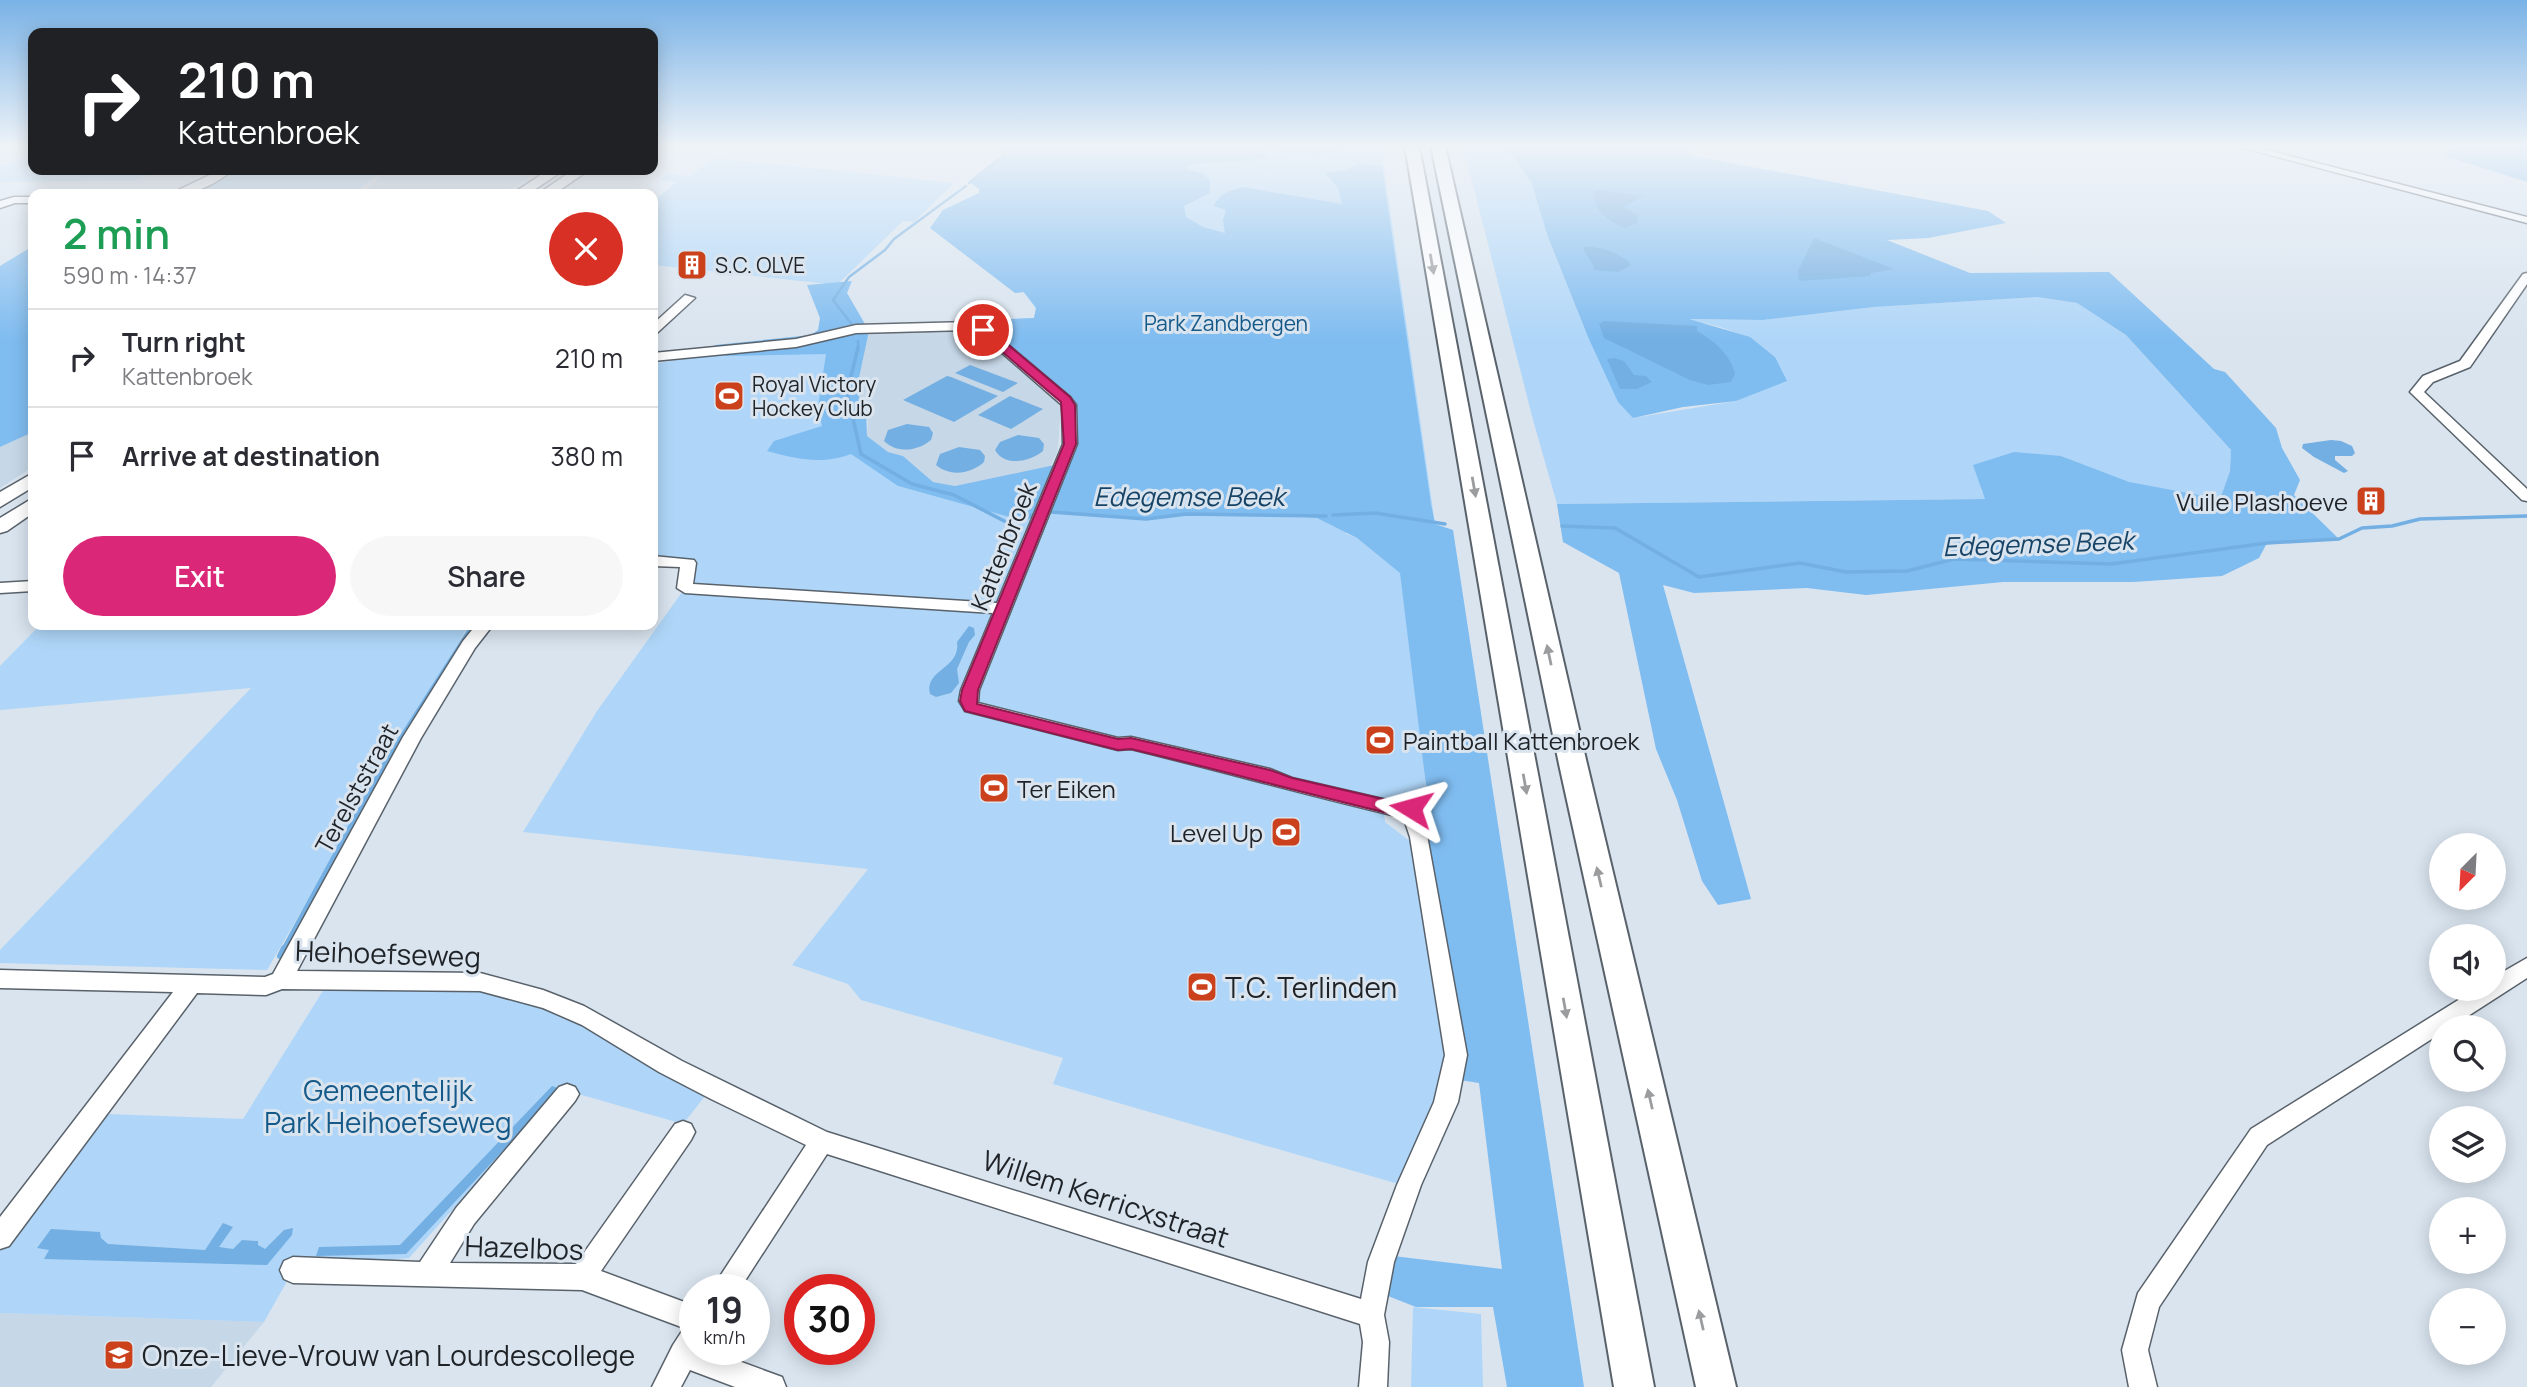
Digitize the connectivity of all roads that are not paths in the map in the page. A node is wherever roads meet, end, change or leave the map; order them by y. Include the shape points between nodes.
1 (1424, 211) edge
2 (1452, 211) edge
3 (2491, 211) edge
4 (2527, 220) edge
5 (2527, 276) edge
6 (689, 298) dead end
7 (658, 326) edge
8 (658, 357) edge
9 (28, 482) edge
10 (2527, 497) edge
11 (0, 500) edge
12 (28, 507) edge
13 (0, 527) edge
14 (658, 561) edge
15 (28, 586) edge
16 (0, 588) edge
17 (1004, 609) junction
18 (482, 630) edge
19 (2527, 967) edge
20 (0, 979) edge
21 (281, 980) junction
22 (2506, 980) edge
23 (191, 985) junction
24 (2473, 1001) edge
25 (567, 1094) dead end
26 (683, 1132) dead end
27 (822, 1140) junction
28 (0, 1237) edge
29 (293, 1270) dead end
30 (734, 1274) edge
31 (427, 1275) junction
32 (582, 1278) junction
33 (679, 1313) edge
34 (1371, 1315) junction
35 (679, 1362) edge
36 (729, 1365) edge
37 (666, 1387) edge
38 (772, 1387) edge
39 (1373, 1387) edge
40 (1634, 1387) edge
41 (1716, 1387) edge
42 (2143, 1387) edge

1 -> 40 highway
41 -> 2 highway
3 - 4 street
5 - 10 street via 2465,363 2428,379 2417,392
6 - 7 street
8 - 17 street, Kattenbroek via 818,340 856,329 956,326 983,330 1069,405 1070,444
9 - 11 main road
12 - 13 main road
14 - 17 street via 688,563 685,588
15 - 16 street
17 - 34 street, Kattenbroek via 970,690 971,708 1270,776 1407,816 1420,837 1456,1055 1446,1102 1381,1262
18 - 21 street, Terelststraat via 412,737
19 - 22 street
20 - 23 street, Heihoefseweg
21 - 23 street, Heihoefseweg via 266,986
21 - 27 street, Heihoefseweg via 480,982 536,995 567,1007 719,1092
23 - 28 street
24 - 42 street via 2259,1137 2147,1303 2135,1350
25 - 31 street, Hazelbos via 465,1216
26 - 32 street
27 - 30 street
27 - 34 street, Willem Kerricxstraat
29 - 31 street, Hazelbos
31 - 32 street, Hazelbos
32 - 33 street, Hazelbos
34 - 39 street via 1376,1342
35 - 37 street
36 - 38 street

